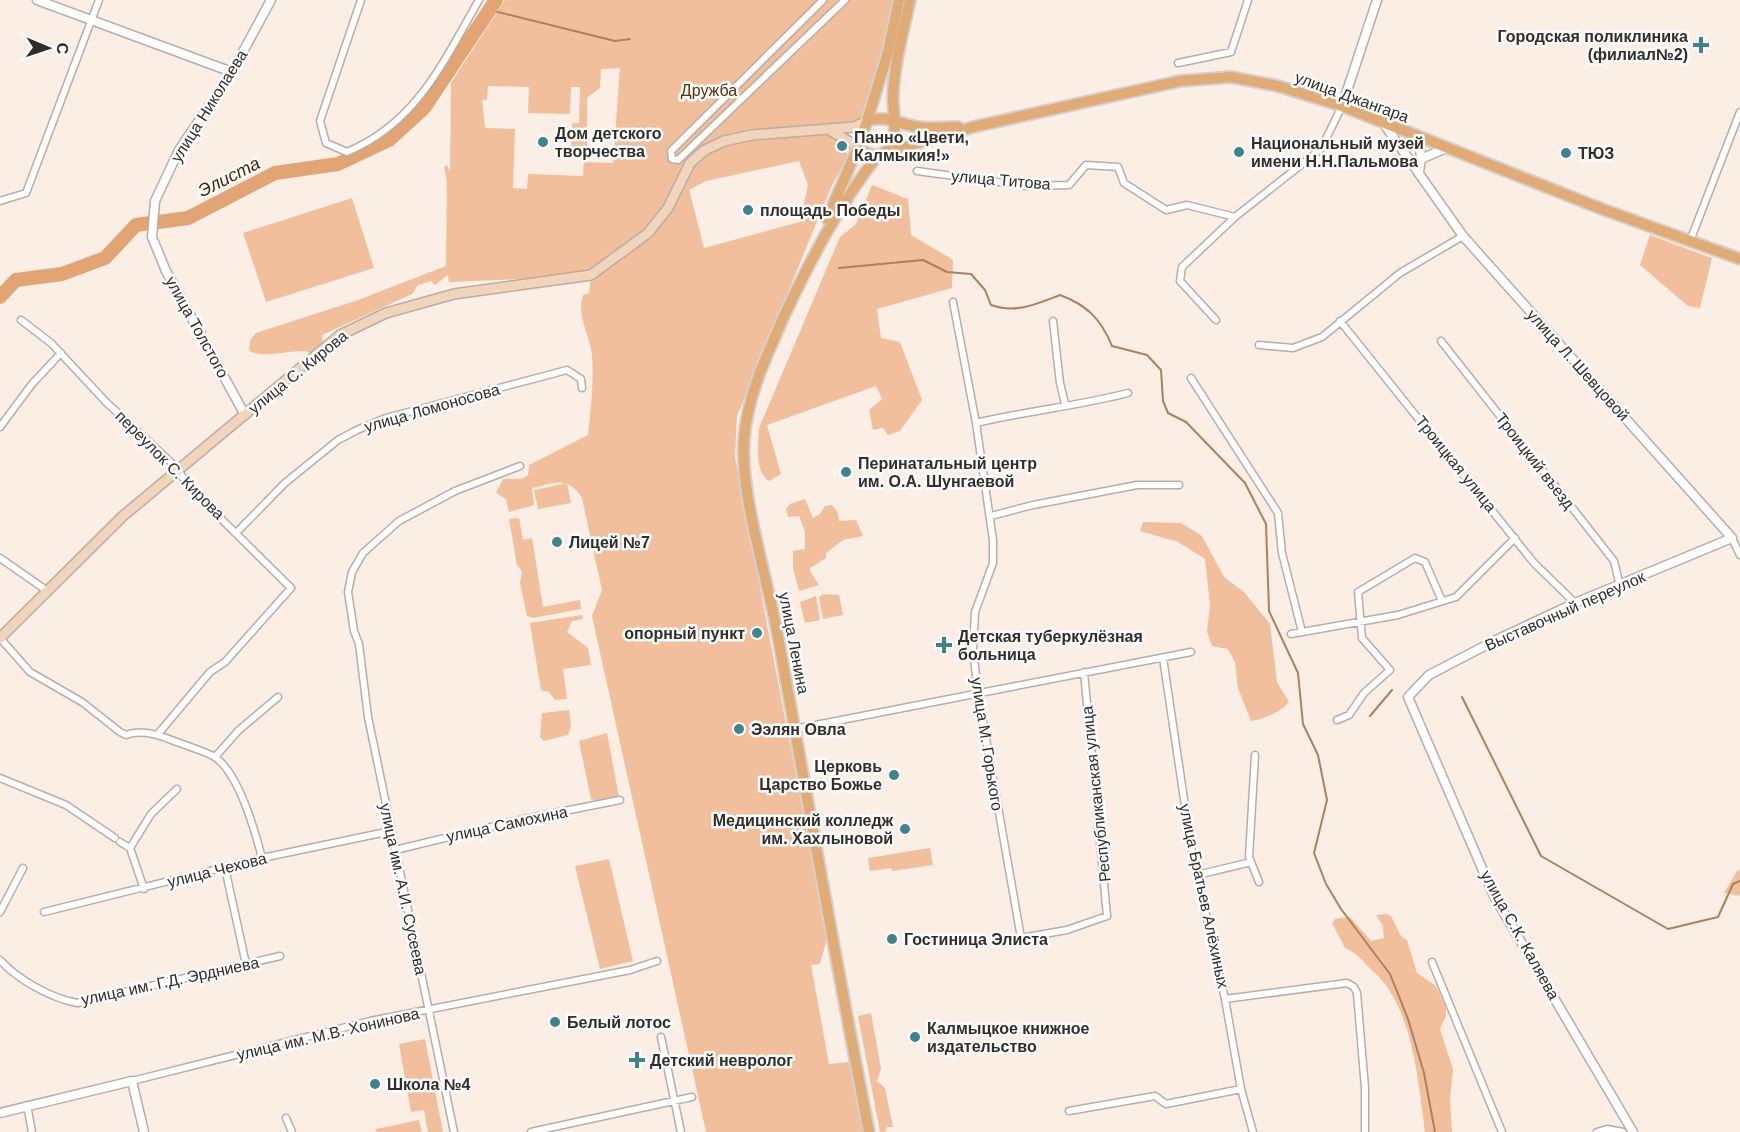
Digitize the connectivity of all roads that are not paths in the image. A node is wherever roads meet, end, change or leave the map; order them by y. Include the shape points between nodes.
1 (38, 0) edge
2 (99, 0) edge
3 (271, 0) edge
4 (361, 0) edge
5 (479, 0) edge
6 (823, 0) edge
7 (845, 0) edge
8 (899, 0) edge
9 (910, 0) edge
10 (1248, 0) edge
11 (1377, 0) edge
12 (92, 20) junction
13 (1178, 63) dead end
14 (232, 72) junction
15 (1342, 106) junction
16 (1740, 112) edge
17 (867, 121) junction
18 (892, 121) junction
19 (1384, 124) junction
20 (973, 127) junction
21 (828, 129) junction
22 (1419, 138) junction
23 (858, 147) junction
24 (1446, 148) junction
25 (881, 154) junction
26 (1421, 159) junction
27 (918, 171) dead end
28 (1419, 172) junction
29 (0, 201) edge
30 (1235, 217) junction
31 (1463, 236) junction
32 (152, 237) joint
33 (1690, 241) junction
34 (819, 242) junction
35 (1740, 259) edge
36 (953, 302) dead end
37 (21, 320) dead end
38 (1053, 321) dead end
39 (1216, 321) dead end
40 (1340, 321) junction
41 (1441, 341) dead end
42 (1259, 345) dead end
43 (61, 353) junction
44 (1191, 378) dead end
45 (582, 388) dead end
46 (1128, 393) dead end
47 (1065, 404) junction
48 (245, 415) junction
49 (976, 423) junction
50 (0, 427) edge
51 (520, 466) dead end
52 (177, 468) junction
53 (1179, 485) dead end
54 (991, 516) junction
55 (237, 532) junction
56 (1515, 538) junction
57 (1732, 538) junction
58 (1740, 555) edge
59 (0, 558) edge
60 (1620, 586) junction
61 (46, 590) junction
62 (1442, 601) junction
63 (1575, 603) junction
64 (1359, 622) junction
65 (1302, 632) junction
66 (1291, 634) dead end
67 (0, 638) edge
68 (1191, 652) dead end
69 (1163, 658) junction
70 (1084, 672) junction
71 (978, 693) junction
72 (1408, 697) joint
73 (278, 698) dead end
74 (1337, 720) dead end
75 (795, 729) junction
76 (158, 734) junction
77 (1255, 755) dead end
78 (215, 757) junction
79 (0, 778) edge
80 (177, 789) dead end
81 (620, 800) dead end
82 (390, 831) junction
83 (130, 848) junction
84 (395, 850) junction
85 (262, 858) junction
86 (1251, 862) junction
87 (23, 868) dead end
88 (225, 868) junction
89 (1197, 875) junction
90 (1259, 882) dead end
91 (144, 889) junction
92 (0, 912) edge
93 (44, 912) dead end
94 (1021, 938) joint
95 (280, 956) dead end
96 (0, 960) edge
97 (657, 962) dead end
98 (1432, 962) dead end
99 (246, 964) junction
100 (1226, 999) junction
101 (429, 1011) junction
102 (661, 1037) dead end
103 (132, 1080) junction
104 (1241, 1089) junction
105 (692, 1097) dead end
106 (675, 1101) junction
107 (27, 1104) junction
108 (1069, 1111) dead end
109 (0, 1113) edge
110 (286, 1118) dead end
111 (32, 1132) edge
112 (144, 1132) edge
113 (292, 1132) edge
114 (454, 1132) edge
115 (531, 1132) edge
116 (681, 1132) edge
117 (869, 1132) edge
118 (1253, 1132) edge
119 (1365, 1132) edge
120 (1502, 1132) edge
121 (1598, 1132) edge
122 (1623, 1132) edge
123 (1633, 1132) edge

1 - 12 street
2 - 12 street
3 - 14 street, улица Николаева
4 - 5 street via 320,121 326,143 347,152 388,130 408,112 429,86
6 - 7 street via 671,151 672,159 678,160
8 - 17 main road
9 - 18 main road via 893,75
10 - 13 street via 1231,52
11 - 15 street
12 - 14 street
12 - 29 street via 26,193
14 - 32 street, улица Николаева via 179,150 155,201
15 - 19 main road, улица Джангара
15 - 20 main road, улица Джангара via 1262,82 1206,78
15 - 30 street via 1322,149
16 - 33 street
17 - 18 main road via 881,117
17 - 21 main road, улица С. Кирова via 854,127
17 - 23 main road
18 - 20 main road, улица Джангара via 920,128
18 - 25 main road via 894,134
19 - 22 main road, улица Джангара
19 - 28 street, улица Л. Шевцовой
20 - 25 main road, улица Джангара
21 - 23 main road
21 - 48 main road, улица С. Кирова via 752,135 705,150 690,163 668,208 648,233 591,275 454,294 371,319 340,335
22 - 24 main road, улица Джангара
22 - 26 street
23 - 25 main road via 868,154
23 - 34 main road, улица Ленина
24 - 26 street
24 - 33 main road, улица Джангара
25 - 34 main road, улица Ленина via 849,192
26 - 28 street
27 - 30 street, улица Титова via 1027,186 1069,185 1086,165 1118,167 1124,183 1166,210 1187,205
28 - 31 street, улица Л. Шевцовой
30 - 39 street via 1182,267 1180,281
31 - 40 street via 1400,273
31 - 57 street, улица Л. Шевцовой
32 - 48 street, улица Толстого via 166,271
33 - 35 main road, улица Джангара
34 - 75 main road, улица Ленина via 763,363 748,407 743,442 750,501
36 - 49 street, улица М. Горького
37 - 43 street, переулок С. Кирова
38 - 47 street
40 - 42 street via 1322,337 1293,348
40 - 56 street, Троицкая улица
41 - 60 street, Троицкий въезд via 1614,561
43 - 50 street
43 - 52 street, переулок С. Кирова via 106,402
44 - 65 street via 1278,513 1282,553
45 - 55 street, улица Ломоносова via 581,379 567,370 369,424 338,440 285,483
46 - 47 street via 1090,403
47 - 49 street
48 - 52 main road, улица С. Кирова
49 - 54 street, улица М. Горького
51 - 82 street, улица им. А.И. Сусеева via 472,484 399,521 369,545 350,578 349,601
52 - 55 street, переулок С. Кирова via 188,486
52 - 61 main road, улица С. Кирова
53 - 54 street via 1137,485
54 - 71 street, улица М. Горького via 993,563 975,612
55 - 76 street, переулок С. Кирова via 291,588 225,662 210,672
56 - 62 street via 1456,597
56 - 63 street, Троицкая улица
57 - 58 street, улица Л. Шевцовой
57 - 60 street, Выставочный переулок
59 - 61 street
60 - 63 street, Выставочный переулок
61 - 67 main road, улица С. Кирова
62 - 64 street
62 - 64 street via 1425,562 1415,558 1358,592
63 - 72 street, Выставочный переулок via 1430,675
64 - 65 street
64 - 74 street via 1362,638 1390,670 1364,693 1349,715
65 - 66 street
67 - 76 street via 30,672 82,702 120,732
68 - 69 street
69 - 70 street
69 - 89 street, улица Братьев Алёхиных
70 - 71 street
70 - 94 street, Республиканская улица via 1107,916 1067,930
71 - 75 street
71 - 94 street, улица М. Горького
72 - 123 street, улица С.К. Каляева via 1494,896
73 - 78 street via 239,730
75 - 117 main road, улица Ленина
76 - 78 street
77 - 86 street
78 - 85 street via 237,785
79 - 83 street via 66,805
80 - 83 street via 151,814
81 - 84 street, улица Самохина
82 - 84 street, улица им. А.И. Сусеева
82 - 85 street, улица Чехова
83 - 91 street
84 - 101 street, улица им. А.И. Сусеева
85 - 88 street, улица Чехова
86 - 89 street
86 - 90 street
87 - 92 street
88 - 91 street, улица Чехова
88 - 99 street
89 - 100 street, улица Братьев Алёхиных
91 - 93 street, улица Чехова
95 - 99 street, улица им. Г.Д. Эрдниева
96 - 99 street, улица им. Г.Д. Эрдниева via 19,976 77,1003
97 - 101 street, улица им. М.В. Хонинова
98 - 120 street
100 - 104 street, улица Братьев Алёхиных
100 - 119 street via 1347,983 1354,987 1365,1088
101 - 103 street, улица им. М.В. Хонинова via 370,1021
101 - 114 street, улица им. А.И. Сусеева
102 - 106 street
103 - 107 street, улица им. М.В. Хонинова
103 - 112 street
104 - 108 street via 1166,1104 1155,1096
104 - 118 street, улица Братьев Алёхиных
105 - 106 street
106 - 115 street
106 - 116 street
107 - 109 street, улица им. М.В. Хонинова
107 - 111 street
110 - 113 street
121 - 122 street

